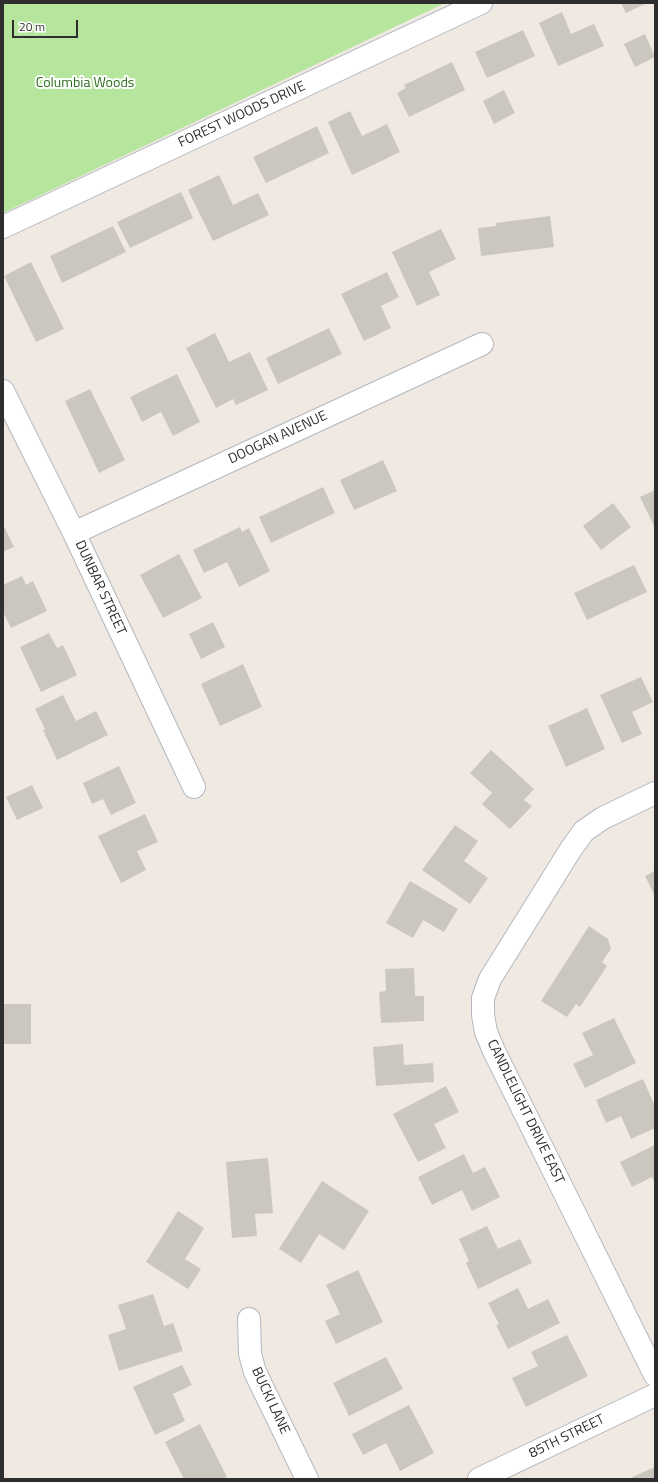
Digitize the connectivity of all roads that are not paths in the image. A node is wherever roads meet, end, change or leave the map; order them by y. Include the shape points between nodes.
1 (481, 3) edge
2 (3, 227) edge
3 (482, 344) dead end
4 (3, 391) edge
5 (74, 533) junction
6 (194, 787) dead end
7 (655, 793) edge
8 (248, 1319) dead end
9 (655, 1375) edge
10 (655, 1395) edge
11 (307, 1479) edge
12 (479, 1479) edge

1 - 2 street, FOREST WOODS DRIVE
3 - 5 street, DOOGAN AVENUE
4 - 5 street, DUNBAR STREET
5 - 6 street, DUNBAR STREET
7 - 9 street, CANDLELIGHT DRIVE EAST via 603,818 584,831 490,979 483,998 486,1032
8 - 11 street, BUCKI LANE via 250,1354 255,1372
10 - 12 street, 85TH STREET

